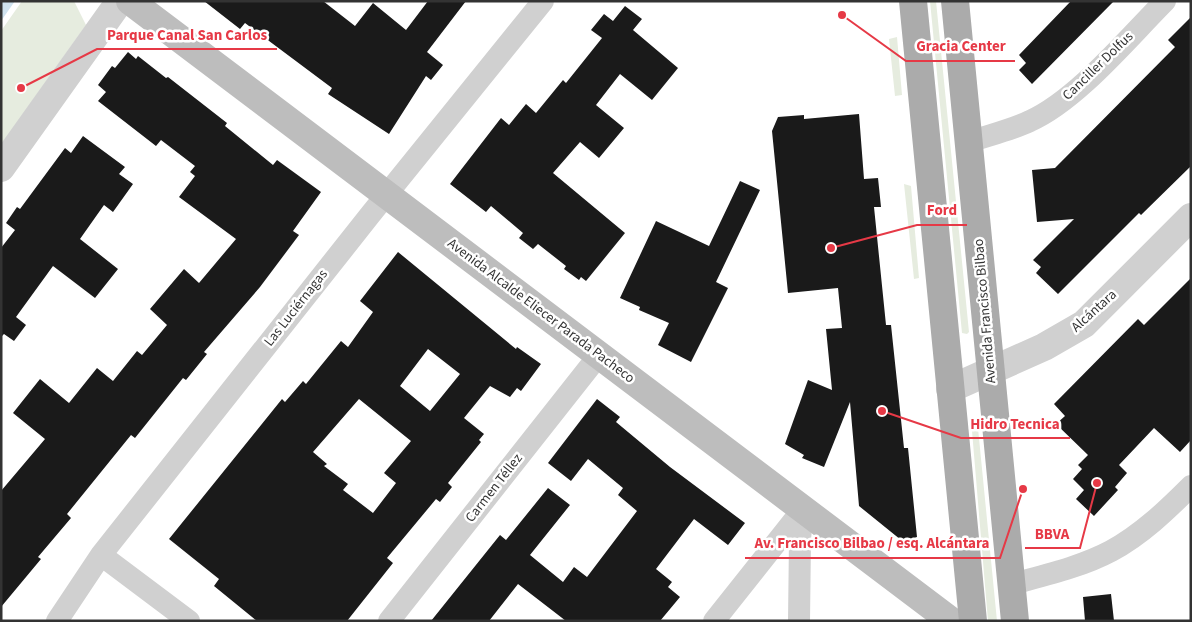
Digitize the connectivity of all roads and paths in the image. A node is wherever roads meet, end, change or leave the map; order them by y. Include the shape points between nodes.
1 (120, 1) edge
2 (130, 1) edge
3 (543, 1) edge
4 (913, 1) edge
5 (955, 1) edge
6 (1165, 1) edge
7 (969, 142) junction
8 (1, 168) edge
9 (386, 195) junction
10 (1191, 217) edge
11 (599, 355) junction
12 (990, 372) junction
13 (950, 389) junction
14 (1191, 486) edge
15 (803, 509) junction
16 (101, 554) junction
17 (1012, 584) junction
18 (57, 621) edge
19 (189, 621) edge
20 (389, 621) edge
21 (714, 621) edge
22 (799, 621) edge
23 (952, 621) edge
24 (973, 621) edge
25 (1016, 621) edge

1 - 8 street
2 - 9 main road, Avenida Alcalde Eliecer Parada Pacheco
3 - 9 street, Las Luciérnagas
4 - 13 main road
5 - 7 main road, Avenida Francisco Bilbao
6 - 7 street, Canciller Dolfus via 1056,106 1030,121
7 - 12 main road, Avenida Francisco Bilbao
9 - 11 main road, Avenida Alcalde Eliecer Parada Pacheco
9 - 16 street, Las Luciérnagas
10 - 12 street, Alcántara via 1084,324 1063,338
11 - 15 main road, Avenida Alcalde Eliecer Parada Pacheco
11 - 20 street, Carmen Téllez
12 - 13 street, Alcántara
12 - 17 main road, Avenida Francisco Bilbao
13 - 24 main road
14 - 17 street via 1140,533 1110,552
15 - 21 street
15 - 22 street
15 - 23 main road, Avenida Alcalde Eliecer Parada Pacheco
16 - 18 street, Las Luciérnagas
16 - 19 street
17 - 25 main road, Avenida Francisco Bilbao

